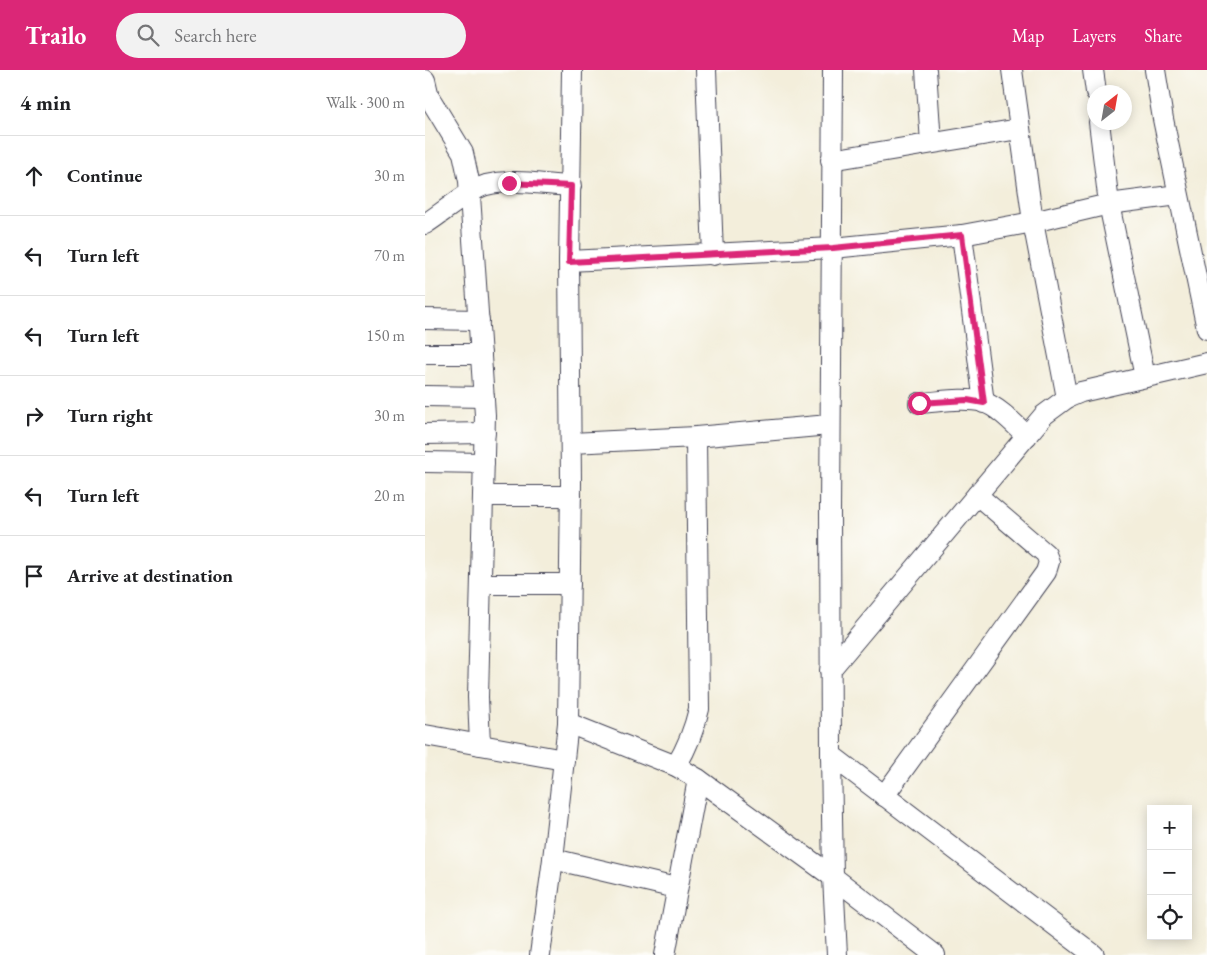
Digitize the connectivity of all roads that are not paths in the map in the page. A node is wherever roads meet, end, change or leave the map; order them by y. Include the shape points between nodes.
1 (573, 70) edge
2 (706, 70) edge
3 (833, 70) edge
4 (926, 70) edge
5 (1012, 70) edge
6 (1093, 70) edge
7 (1155, 70) edge
8 (1095, 85) edge
9 (427, 89) edge
10 (1019, 128) junction
11 (1100, 130) edge
12 (931, 143) junction
13 (831, 160) junction
14 (571, 186) junction
15 (470, 194) junction
16 (1179, 194) junction
17 (1109, 204) junction
18 (1033, 222) junction
19 (425, 224) edge
20 (962, 235) junction
21 (833, 248) junction
22 (713, 255) junction
23 (569, 262) junction
24 (425, 320) edge
25 (479, 320) junction
26 (1207, 329) edge
27 (425, 354) edge
28 (481, 354) junction
29 (1207, 363) edge
30 (1145, 376) junction
31 (425, 396) edge
32 (484, 396) junction
33 (1067, 398) junction
34 (919, 403) dead end
35 (984, 403) junction
36 (829, 426) junction
37 (485, 433) junction
38 (425, 434) edge
39 (1027, 436) junction
40 (697, 437) junction
41 (571, 443) junction
42 (425, 462) edge
43 (484, 462) junction
44 (483, 496) junction
45 (571, 496) junction
46 (977, 496) junction
47 (481, 584) junction
48 (570, 584) junction
49 (830, 670) junction
50 (568, 723) junction
51 (425, 735) edge
52 (480, 745) junction
53 (831, 755) junction
54 (564, 760) junction
55 (676, 766) junction
56 (698, 779) junction
57 (884, 796) junction
58 (553, 859) junction
59 (833, 877) junction
60 (677, 888) junction
61 (540, 955) edge
62 (665, 955) edge
63 (837, 955) edge
64 (935, 955) edge
65 (1094, 955) edge

1 - 14 street
2 - 22 street
3 - 13 street
4 - 12 street
5 - 10 street
6 - 8 street
7 - 16 street
9 - 15 street via 463,154
10 - 12 street
10 - 18 street
11 - 17 street
12 - 13 street
13 - 21 street
14 - 15 street via 509,183 485,185
14 - 23 street
15 - 19 street
15 - 25 street
16 - 17 street
16 - 26 street
17 - 18 street
17 - 30 street
18 - 20 street
18 - 33 street
20 - 21 street
20 - 35 street
21 - 22 street
21 - 36 street
22 - 23 street
23 - 41 street
24 - 25 street
25 - 28 street
27 - 28 street
28 - 32 street
29 - 30 street
30 - 33 street
31 - 32 street
32 - 37 street
33 - 39 street via 1044,415
34 - 35 street via 967,400
35 - 39 street via 1008,418
36 - 40 street
36 - 49 street
37 - 38 street
37 - 43 street
39 - 46 street
40 - 41 street
40 - 55 street via 699,709
41 - 45 street
42 - 43 street
43 - 44 street
44 - 45 street
44 - 47 street
45 - 48 street
46 - 49 street
46 - 57 street via 1046,554 1049,562 1046,572
47 - 48 street
47 - 52 street
48 - 50 street
49 - 53 street
50 - 54 street
50 - 55 street
51 - 52 street
52 - 54 street
53 - 57 street
53 - 59 street
54 - 58 street
55 - 56 street
56 - 59 street
56 - 60 street
57 - 65 street
58 - 60 street
58 - 61 street
59 - 63 street
59 - 64 street
60 - 62 street

